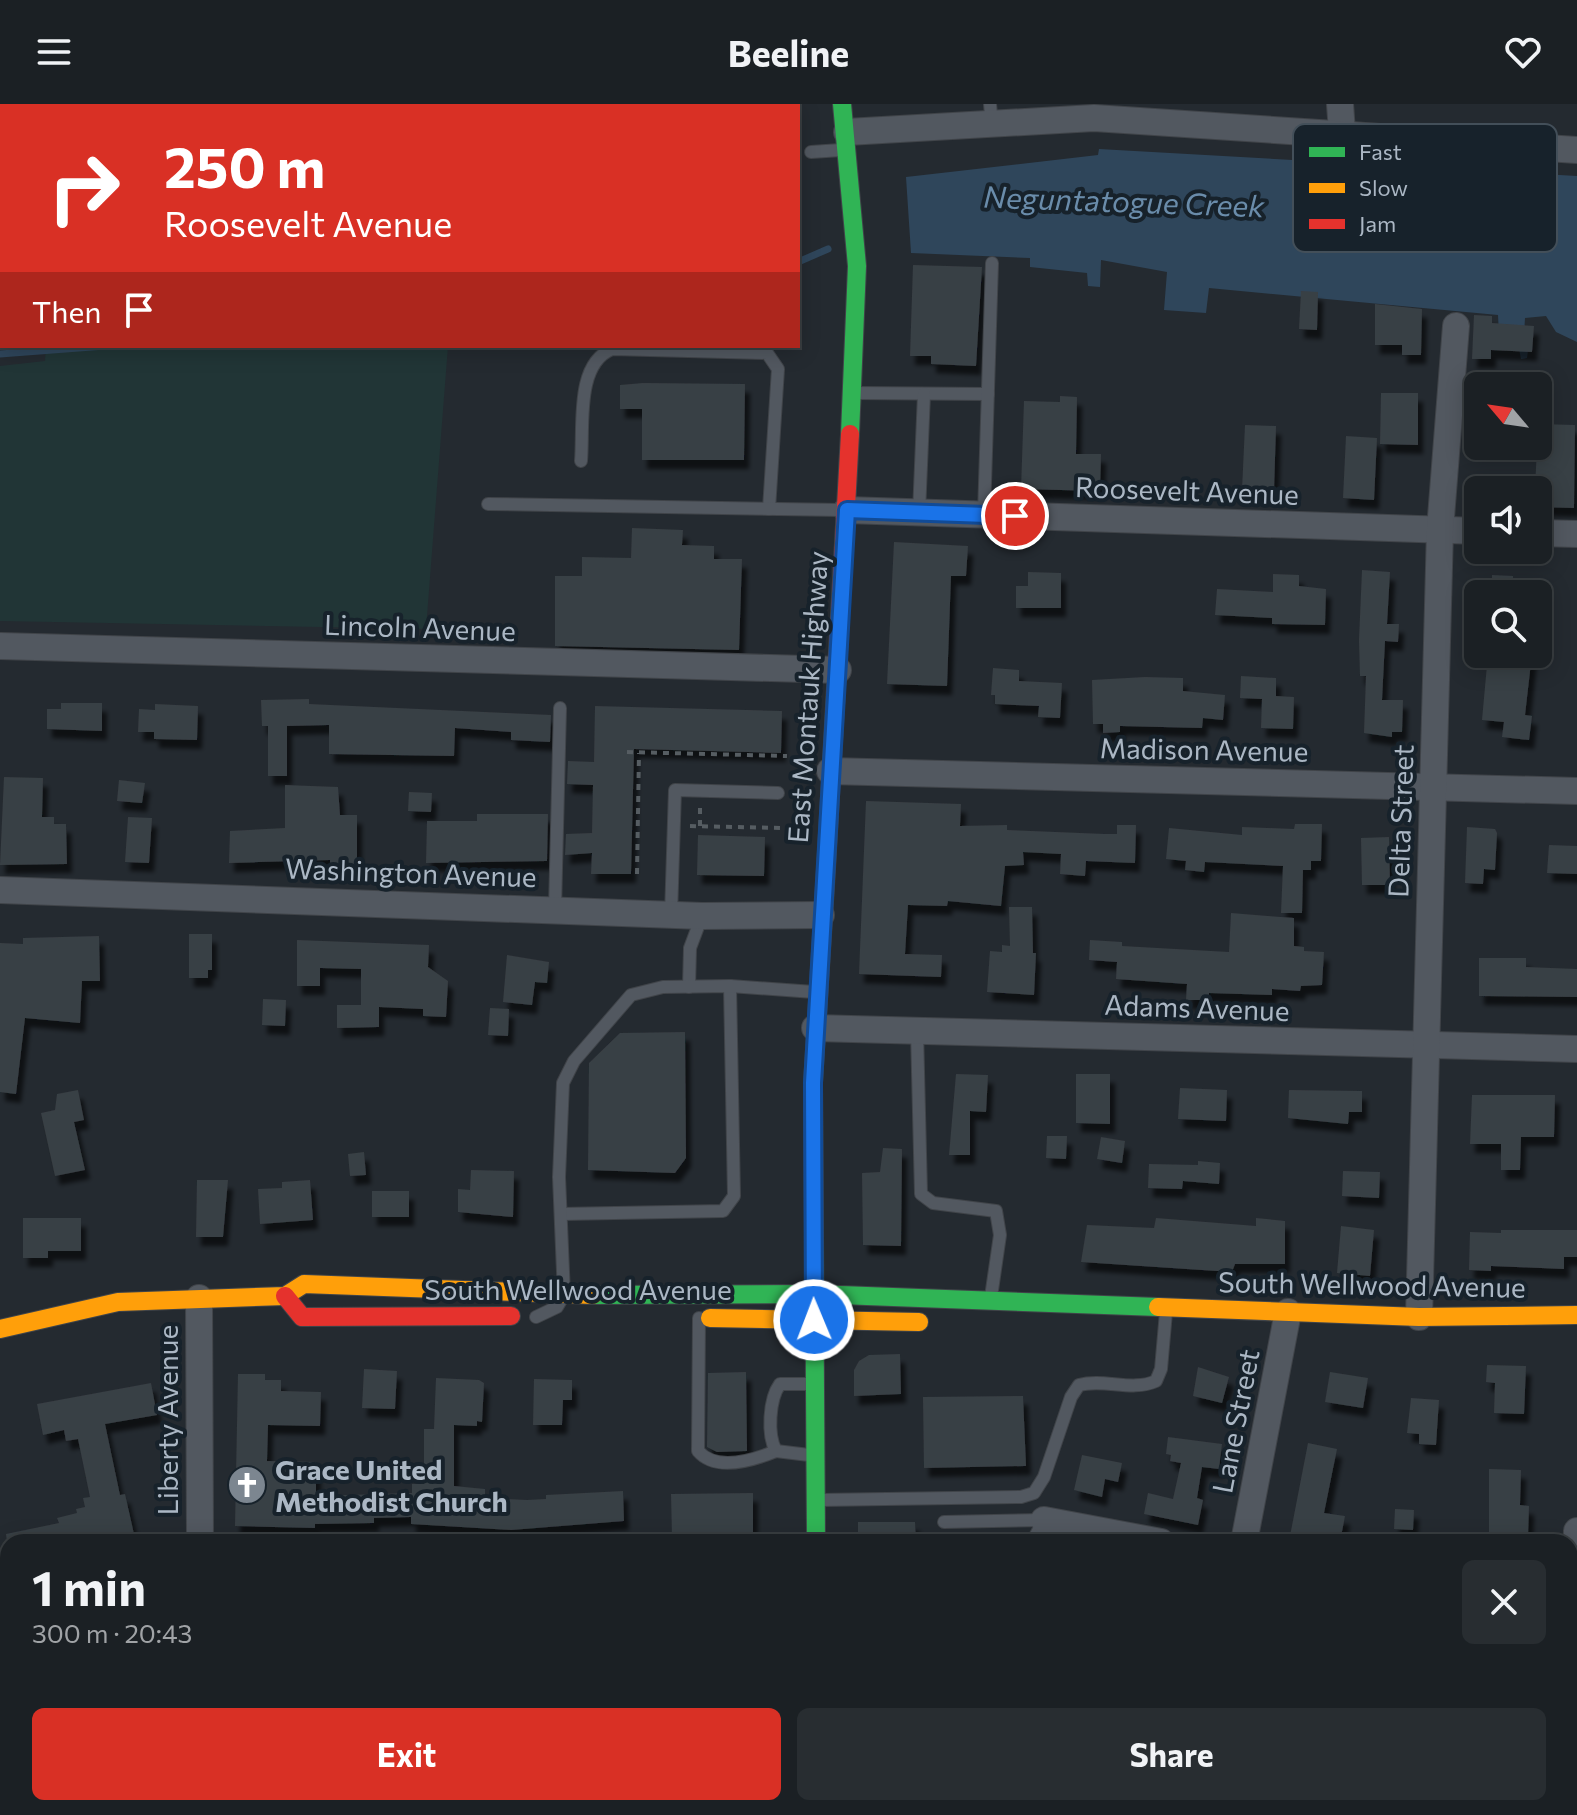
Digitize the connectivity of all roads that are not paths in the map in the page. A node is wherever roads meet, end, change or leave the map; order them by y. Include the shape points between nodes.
1 (842, 104) edge
2 (1340, 104) edge
3 (1094, 111) edge
4 (991, 114) edge
5 (1341, 124) edge
6 (1293, 128) edge
7 (848, 141) junction
8 (1557, 148) edge
9 (1577, 150) edge
10 (811, 152) dead end
11 (992, 263) dead end
12 (1456, 326) dead end
13 (852, 393) junction
14 (924, 394) junction
15 (988, 394) junction
16 (581, 461) dead end
17 (488, 504) dead end
18 (769, 509) junction
19 (847, 510) junction
20 (919, 513) junction
21 (984, 515) junction
22 (1440, 530) junction
23 (1464, 531) edge
24 (1552, 533) edge
25 (1577, 534) edge
26 (0, 646) edge
27 (838, 670) junction
28 (560, 708) dead end
29 (830, 771) junction
30 (1433, 787) junction
31 (1577, 791) edge
32 (778, 793) dead end
33 (0, 890) edge
34 (555, 909) junction
35 (671, 915) junction
36 (821, 915) junction
37 (702, 916) junction
38 (730, 986) junction
39 (689, 987) junction
40 (817, 992) junction
41 (815, 1028) junction
42 (917, 1031) junction
43 (1426, 1045) junction
44 (1577, 1049) edge
45 (561, 1214) junction
46 (814, 1294) junction
47 (564, 1295) junction
48 (285, 1296) junction
49 (199, 1298) junction
50 (991, 1300) junction
51 (1166, 1307) junction
52 (1288, 1312) junction
53 (1577, 1315) edge
54 (536, 1317) junction
55 (577, 1317) dead end
56 (1419, 1317) junction
57 (692, 1318) joint
58 (814, 1320) junction
59 (945, 1322) dead end
60 (1071, 1324) dead end
61 (0, 1329) edge
62 (815, 1384) junction
63 (776, 1451) junction
64 (816, 1456) junction
65 (816, 1500) junction
66 (944, 1522) dead end
67 (1038, 1531) edge
68 (200, 1534) edge
69 (816, 1534) edge
70 (1072, 1534) edge
71 (1246, 1534) edge

1 - 7 main road, East Montauk Highway
2 - 5 street
3 - 4 street
3 - 6 street
4 - 7 street
7 - 10 lane
7 - 13 main road, East Montauk Highway via 857,266
8 - 9 street
11 - 15 lane
12 - 22 street, Delta Street
13 - 14 lane
13 - 19 main road, East Montauk Highway
14 - 15 lane
14 - 20 lane
15 - 21 lane
16 - 18 lane via 587,380 601,354 612,349 767,353 778,369
17 - 18 lane
18 - 19 lane
19 - 20 street, Roosevelt Avenue
19 - 27 main road, East Montauk Highway
20 - 21 street, Roosevelt Avenue
21 - 22 street, Roosevelt Avenue
22 - 23 street, Roosevelt Avenue
22 - 30 street, Delta Street
24 - 25 street
26 - 27 street, Lincoln Avenue
27 - 29 main road, East Montauk Highway
28 - 34 lane
29 - 30 street, Madison Avenue
29 - 36 main road, East Montauk Highway
30 - 31 street, Madison Avenue
30 - 43 street, Delta Street
32 - 35 lane via 675,790
33 - 34 street, Washington Avenue
34 - 35 street, Washington Avenue
35 - 37 street, Washington Avenue
36 - 37 street, Washington Avenue
36 - 40 main road, East Montauk Highway
37 - 39 lane via 690,948
38 - 39 lane
38 - 40 lane
38 - 45 lane via 734,1196 723,1211
39 - 45 lane via 631,995 574,1061 563,1083
40 - 41 main road, East Montauk Highway
41 - 42 street, Adams Avenue
41 - 46 main road, East Montauk Highway
42 - 43 street, Adams Avenue
42 - 50 lane via 921,1194 933,1203 996,1211 1000,1235
43 - 44 street, Adams Avenue
43 - 56 street, Delta Street
45 - 47 lane
46 - 47 main road, South Wellwood Avenue
46 - 50 main road, South Wellwood Avenue
46 - 58 main road, East Montauk Highway
47 - 48 main road, South Wellwood Avenue via 304,1284
47 - 54 lane via 557,1307
48 - 49 main road, South Wellwood Avenue
48 - 54 main road, South Wellwood Avenue via 302,1317
49 - 61 main road, South Wellwood Avenue via 118,1302
49 - 68 street, Liberty Avenue
50 - 51 main road, South Wellwood Avenue
51 - 52 main road, South Wellwood Avenue
51 - 60 main road, South Wellwood Avenue via 1131,1319
51 - 65 lane via 1156,1381 1145,1386 1093,1381 1079,1385 1034,1493
52 - 56 main road, South Wellwood Avenue
52 - 71 street, Lane Street
53 - 56 main road, South Wellwood Avenue
54 - 55 main road, South Wellwood Avenue
57 - 58 main road, South Wellwood Avenue
57 - 63 lane via 698,1451 712,1461 755,1460
58 - 59 main road, South Wellwood Avenue
58 - 62 main road, East Montauk Highway
62 - 63 lane via 780,1384 774,1392 771,1441
62 - 64 main road, East Montauk Highway
63 - 64 lane
64 - 65 main road, East Montauk Highway
65 - 69 main road, East Montauk Highway
66 - 67 lane
67 - 70 street

